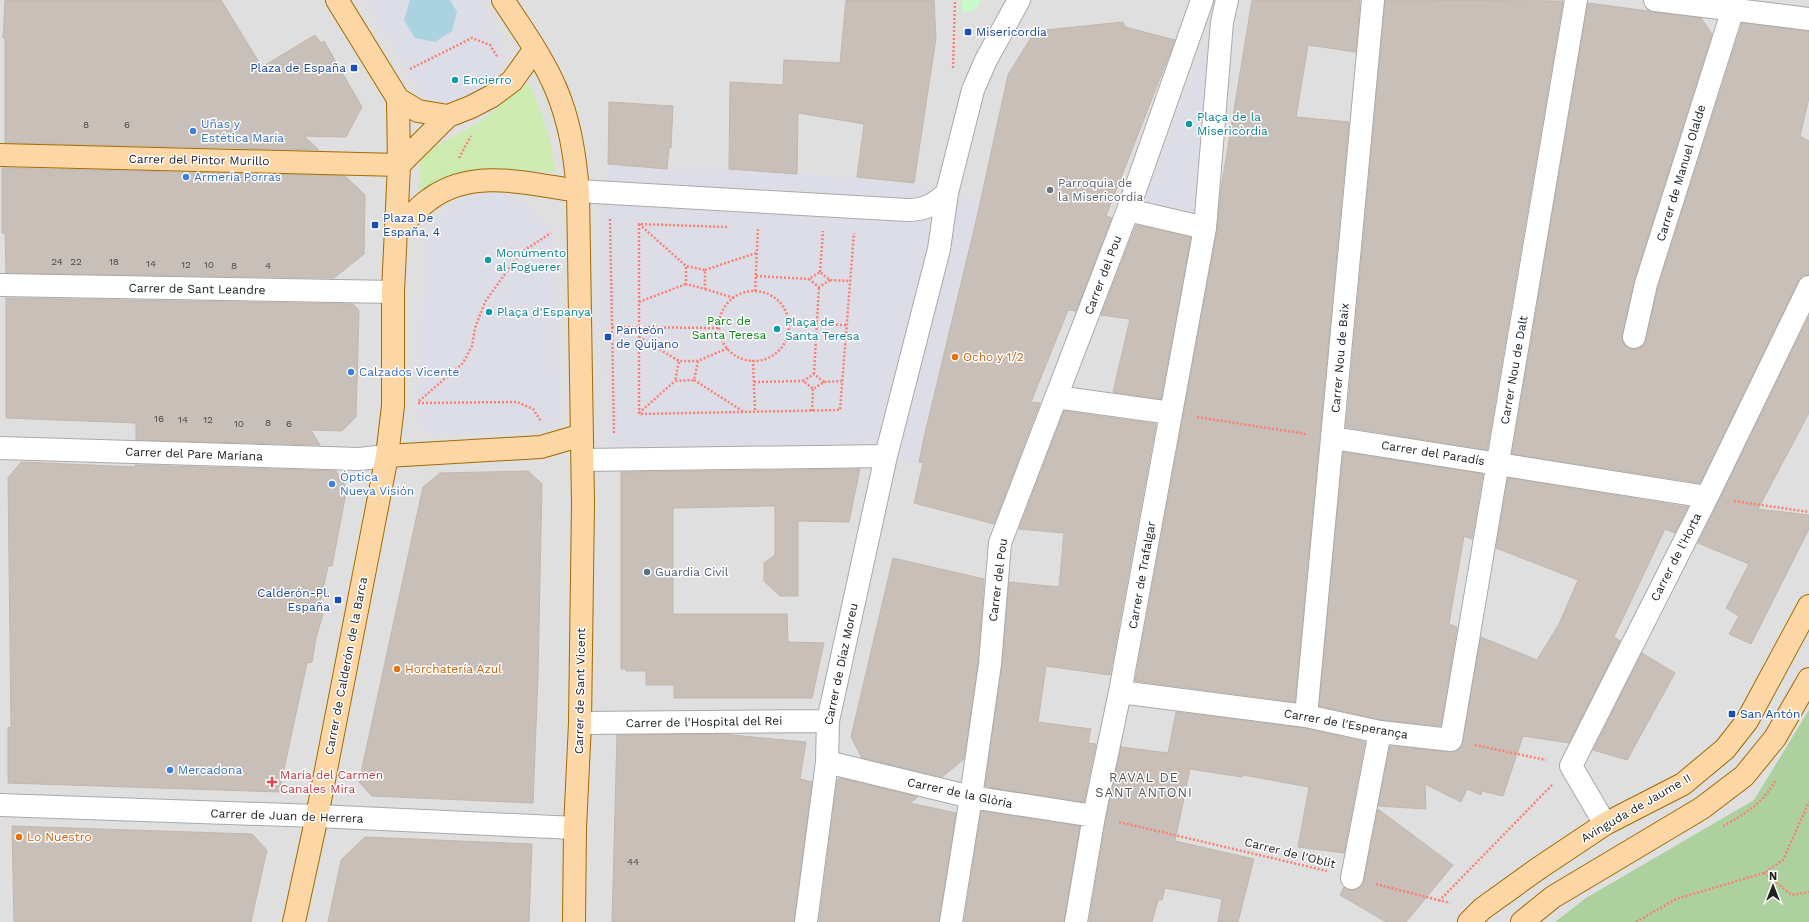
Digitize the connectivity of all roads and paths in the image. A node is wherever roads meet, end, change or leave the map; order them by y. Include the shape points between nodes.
1 (337, 0) edge
2 (503, 0) edge
3 (955, 0) edge
4 (1018, 0) edge
5 (1202, 0) edge
6 (1227, 0) edge
7 (1373, 0) edge
8 (1576, 0) edge
9 (1655, 0) edge
10 (1733, 9) junction
11 (1809, 19) edge
12 (535, 49) junction
13 (406, 71) dead end
14 (953, 75) dead end
15 (512, 81) junction
16 (398, 99) junction
17 (448, 116) junction
18 (475, 133) dead end
19 (0, 155) edge
20 (398, 165) junction
21 (456, 185) junction
22 (578, 191) junction
23 (613, 193) junction
24 (948, 193) junction
25 (920, 210) junction
26 (1128, 210) junction
27 (639, 224) junction
28 (734, 228) dead end
29 (1205, 228) junction
30 (764, 229) dead end
31 (397, 230) junction
32 (816, 231) dead end
33 (823, 231) junction
34 (831, 231) dead end
35 (846, 232) dead end
36 (854, 232) junction
37 (550, 233) dead end
38 (862, 233) dead end
39 (939, 249) junction
40 (756, 254) junction
41 (686, 266) junction
42 (705, 270) junction
43 (820, 272) junction
44 (756, 276) junction
45 (809, 279) junction
46 (830, 280) junction
47 (850, 281) junction
48 (686, 284) junction
49 (0, 285) edge
50 (820, 287) junction
51 (1809, 287) edge
52 (706, 289) junction
53 (755, 291) junction
54 (393, 292) junction
55 (734, 298) junction
56 (639, 302) junction
57 (788, 324) junction
58 (817, 325) junction
59 (847, 325) junction
60 (612, 327) junction
61 (638, 327) junction
62 (719, 328) junction
63 (639, 337) junction
64 (1634, 337) dead end
65 (728, 348) junction
66 (753, 360) junction
67 (679, 361) junction
68 (698, 361) junction
69 (814, 374) junction
70 (694, 380) junction
71 (675, 381) junction
72 (803, 381) junction
73 (842, 381) junction
74 (754, 382) junction
75 (824, 382) junction
76 (813, 389) junction
77 (1056, 397) junction
78 (812, 411) junction
79 (745, 412) junction
80 (754, 412) junction
81 (1171, 413) junction
82 (639, 414) junction
83 (582, 435) junction
84 (1333, 438) junction
85 (541, 447) junction
86 (0, 448) edge
87 (387, 456) junction
88 (886, 456) junction
89 (583, 460) junction
90 (616, 460) junction
91 (1498, 463) junction
92 (1708, 497) junction
93 (1809, 512) edge
94 (1809, 606) edge
95 (1809, 679) edge
96 (1120, 692) junction
97 (1306, 716) junction
98 (828, 721) junction
99 (580, 723) junction
100 (1380, 732) junction
101 (1451, 740) junction
102 (827, 762) junction
103 (1571, 766) junction
104 (971, 797) junction
105 (1809, 802) edge
106 (0, 805) edge
107 (317, 816) junction
108 (1094, 816) junction
109 (1605, 824) junction
110 (575, 828) junction
111 (1764, 873) junction
112 (1352, 878) junction
113 (1809, 892) edge
114 (1439, 901) junction
115 (1476, 915) edge
116 (294, 922) edge
117 (574, 922) edge
118 (806, 922) edge
119 (951, 922) edge
120 (1076, 922) edge
121 (1522, 922) edge
122 (1636, 922) edge

1 - 16 main road
2 - 12 main road
3 - 14 path
4 - 24 street via 973,90
5 - 26 street
6 - 29 street via 1222,22
7 - 84 street, Carrer Nou de Baix
8 - 91 street, Carrer Nou de Dalt
9 - 10 street
10 - 11 street
10 - 64 street, Carrer de Manuel Olalde via 1646,284
12 - 15 main road
12 - 22 main road via 556,90 574,149
13 - 15 path via 472,38 490,44
15 - 17 main road via 492,96
16 - 17 main road via 418,111
16 - 20 main road
17 - 20 main road
18 - 21 path via 469,138 455,164
19 - 20 main road, Carrer del Pintor Murillo
20 - 31 main road
21 - 22 main road via 482,179 506,180
21 - 31 main road via 431,198
22 - 23 street
22 - 83 main road
23 - 25 street
23 - 60 path via 610,214
24 - 25 street via 934,205
24 - 39 street
25 - 39 street via 932,220 937,230
26 - 29 street
26 - 77 street, Carrer del Pou
27 - 28 path
27 - 41 path
27 - 56 path
29 - 81 street, Carrer de Trafalgar
30 - 40 path via 757,229
31 - 54 main road
32 - 33 path
33 - 34 path
33 - 43 path
35 - 36 path
36 - 38 path
36 - 47 path
37 - 85 path via 520,253 485,302 475,328 472,346 463,363 417,403 517,402 533,409 541,421
39 - 88 street
40 - 42 path
40 - 44 path
41 - 42 path
41 - 48 path
42 - 52 path
43 - 45 path
43 - 46 path
44 - 45 path
44 - 53 path
45 - 50 path
46 - 47 path
46 - 50 path
47 - 59 path
48 - 52 path
48 - 56 path
49 - 54 street, Carrer de Sant Leandre
50 - 58 path
51 - 92 street, Carrer de l'Horta
52 - 55 path
53 - 55 path via 740,293
53 - 57 path via 769,294 781,303 788,316
54 - 87 main road via 393,406
55 - 62 path via 728,302 721,314
56 - 61 path
57 - 58 path
57 - 66 path via 789,330 784,344 774,355
58 - 59 path
58 - 69 path
59 - 73 path
60 - 61 path
60 - 90 path
61 - 62 path
61 - 63 path
62 - 65 path via 723,342
63 - 67 path
63 - 82 path
65 - 66 path via 733,354 746,360
65 - 68 path
66 - 74 path
67 - 68 path
67 - 71 path
68 - 70 path
69 - 72 path
69 - 75 path
70 - 71 path
70 - 79 path
71 - 82 path
72 - 74 path
72 - 76 path
73 - 75 path
73 - 78 path via 840,410
74 - 80 path
75 - 76 path
76 - 78 path
77 - 81 street
77 - 104 street, Carrer del Pou via 1000,543 990,664
78 - 80 path
79 - 80 path
79 - 82 path
81 - 84 path
81 - 96 street, Carrer de Trafalgar
83 - 85 main road
83 - 89 main road
84 - 91 street, Carrer del Paradís
84 - 97 street, Carrer Nou de Baix
85 - 87 main road
85 - 89 main road
86 - 87 street, Carrer del Pare Mariana via 359,459
87 - 107 main road, Carrer de Calderón de la Barca
88 - 90 street
88 - 98 street, Carrer de Díaz Moreu
89 - 90 street
89 - 99 main road, Carrer de Sant Vicent
91 - 92 street, Carrer del Paradís
91 - 101 street, Carrer Nou de Dalt
92 - 93 path
92 - 103 street, Carrer de l'Horta
94 - 109 main road, Avinguda de Jaume II via 1747,721 1725,749 1683,784
95 - 121 main road via 1775,738 1744,776 1702,808 1552,897
96 - 97 street, Carrer de l'Esperança
96 - 108 street, Carrer de Trafalgar
97 - 100 street, Carrer de l'Esperança
98 - 99 street, Carrer de l'Hospital del Rei
98 - 102 street, Carrer de Díaz Moreu
99 - 110 main road, Carrer de Sant Vicent
100 - 101 street, Carrer de l'Esperança
100 - 112 street
101 - 103 path
102 - 104 street, Carrer de la Glòria
102 - 118 street, Carrer de Díaz Moreu
103 - 109 street
103 - 114 path
104 - 108 street, Carrer de la Glòria
104 - 119 street, Carrer del Pou
105 - 111 path via 1783,860
106 - 107 street, Carrer de Juan de Herrera
107 - 110 street, Carrer de Juan de Herrera
107 - 116 main road, Carrer de Calderón de la Barca
108 - 112 path, Carrer de l'Oblit
108 - 120 street, Carrer de Trafalgar
109 - 115 main road, Avinguda de Jaume II via 1538,868
110 - 117 main road, Carrer de Sant Vicent
111 - 113 path via 1792,895
111 - 122 path via 1676,899
112 - 114 path, Carrer de l'Oblit
114 - 115 path, Carrer de l'Oblit

